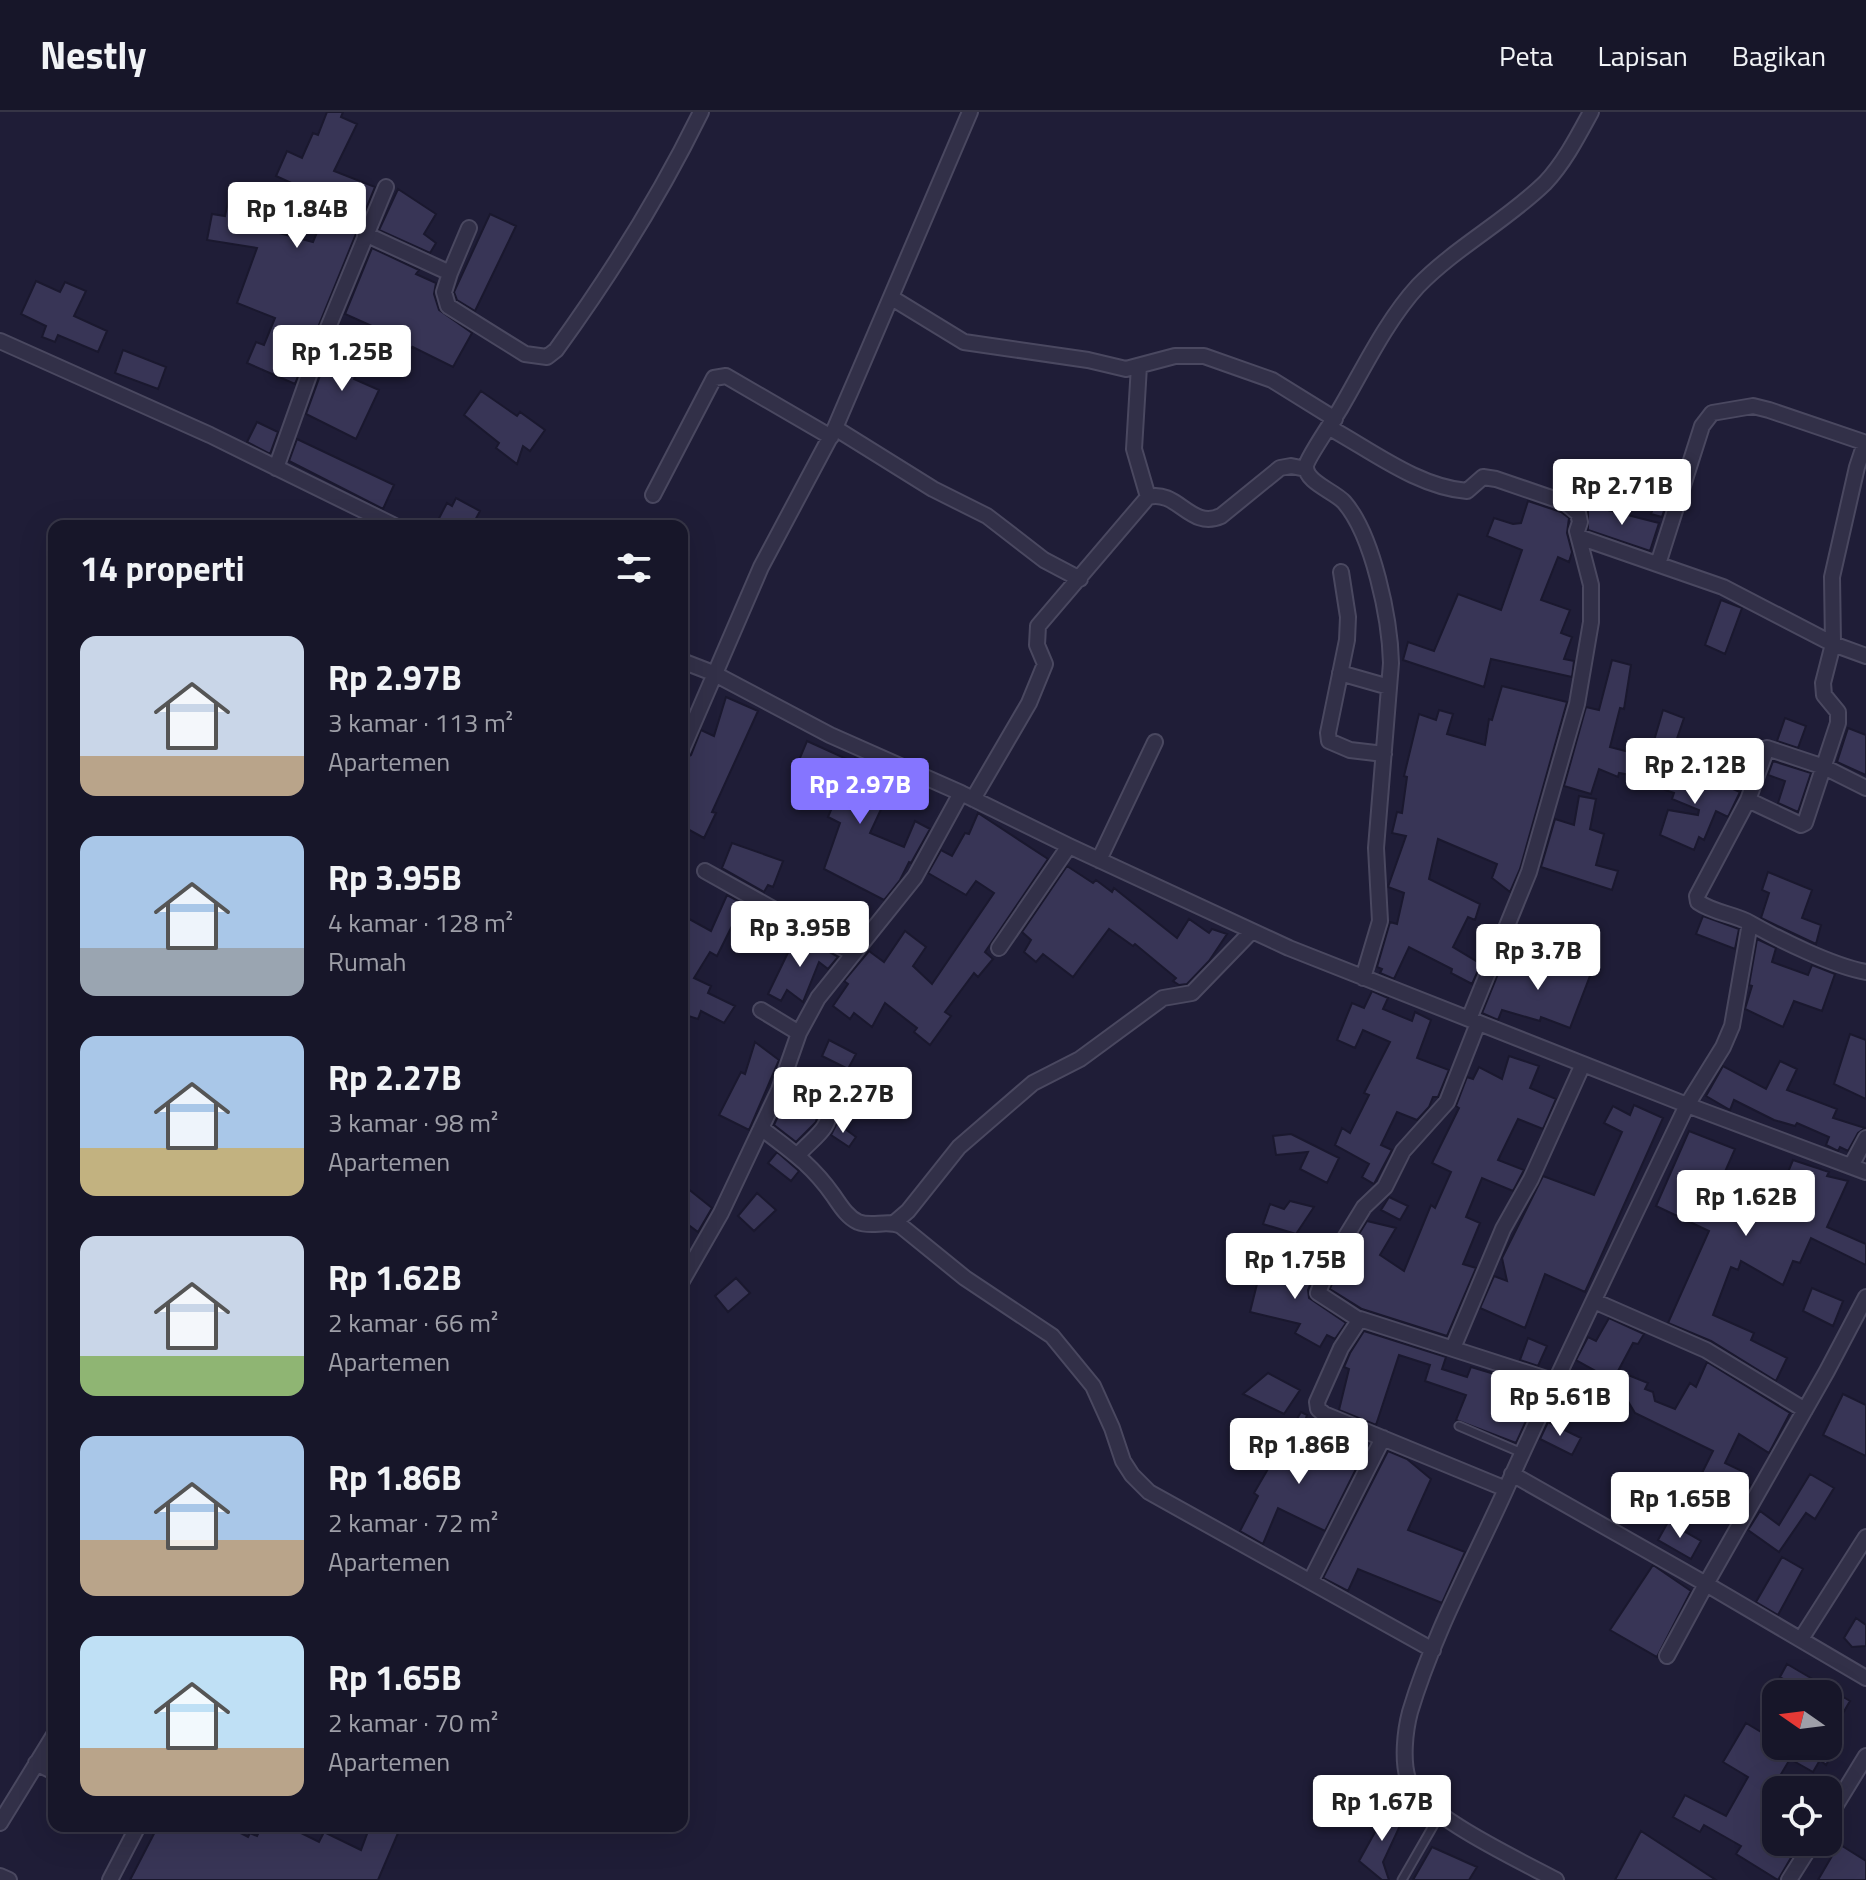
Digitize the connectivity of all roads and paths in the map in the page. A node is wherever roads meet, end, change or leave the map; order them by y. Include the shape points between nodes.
1 (701, 112) edge
2 (970, 112) edge
3 (1591, 112) edge
4 (386, 187) dead end
5 (469, 228) dead end
6 (365, 234) junction
7 (450, 273) junction
8 (892, 298) junction
9 (0, 341) edge
10 (1139, 366) junction
11 (1332, 423) junction
12 (833, 432) junction
13 (1866, 443) edge
14 (276, 468) junction
15 (1306, 469) junction
16 (653, 495) dead end
17 (1148, 497) junction
18 (383, 520) edge
19 (1579, 537) junction
20 (1658, 564) junction
21 (1341, 572) dead end
22 (1080, 579) junction
23 (1833, 644) junction
24 (1866, 656) edge
25 (688, 663) edge
26 (713, 673) junction
27 (1340, 673) junction
28 (1389, 687) junction
29 (688, 735) edge
30 (1155, 742) dead end
31 (1384, 754) junction
32 (1824, 767) junction
33 (1866, 788) edge
34 (967, 796) junction
35 (1748, 800) junction
36 (1069, 846) junction
37 (1099, 860) junction
38 (705, 871) dead end
39 (1750, 923) junction
40 (1252, 931) junction
41 (999, 948) dead end
42 (852, 953) junction
43 (1866, 972) edge
44 (1363, 978) junction
45 (761, 1010) dead end
46 (1474, 1021) junction
47 (799, 1033) junction
48 (1583, 1064) junction
49 (1687, 1105) junction
50 (829, 1107) dead end
51 (761, 1128) junction
52 (1866, 1138) edge
53 (798, 1155) junction
54 (1851, 1166) junction
55 (1866, 1172) edge
56 (894, 1223) junction
57 (688, 1271) edge
58 (1866, 1297) edge
59 (1594, 1301) junction
60 (1358, 1319) junction
61 (1453, 1348) junction
62 (1556, 1382) junction
63 (1805, 1410) junction
64 (1459, 1426) dead end
65 (1383, 1438) junction
66 (1522, 1453) junction
67 (1512, 1474) junction
68 (1506, 1489) junction
69 (1866, 1537) edge
70 (1311, 1580) junction
71 (1706, 1584) junction
72 (1801, 1639) junction
73 (1433, 1650) junction
74 (1667, 1656) dead end
75 (1866, 1678) edge
76 (48, 1744) edge
77 (1866, 1756) edge
78 (36, 1763) junction
79 (48, 1769) edge
80 (1842, 1795) edge
81 (1440, 1814) junction
82 (0, 1823) edge
83 (135, 1832) edge
84 (1804, 1856) edge
85 (0, 1876) edge
86 (9, 1880) edge
87 (110, 1880) edge
88 (1402, 1880) edge
89 (1556, 1880) edge
90 (1789, 1880) edge

1 - 7 street via 622,253 547,357 525,354 448,306 444,292
2 - 8 street
3 - 11 street via 1547,180 1442,265 1399,308
4 - 6 street
5 - 7 street
6 - 7 street
6 - 14 street
8 - 10 street via 964,342 1126,369
8 - 12 street
9 - 14 street
10 - 11 street via 1175,356 1204,356 1259,374
10 - 17 street via 1134,449
11 - 15 street
11 - 19 street via 1441,486 1467,491 1483,477 1566,503 1578,513
12 - 16 street via 726,376 714,378
12 - 22 street via 987,516 1044,560
12 - 26 street via 761,567
13 - 20 street via 1753,406 1712,413 1702,426
13 - 23 street via 1832,577
14 - 18 street
15 - 17 street via 1280,468 1212,521 1157,495
15 - 28 street via 1344,502 1365,538 1390,639
17 - 22 street
19 - 20 street
19 - 46 street via 1591,585 1591,622 1577,704 1529,872
20 - 23 street via 1723,587
21 - 27 street via 1348,617
22 - 34 street via 1038,626 1037,645 1045,664 1029,703
23 - 24 street
23 - 32 street via 1823,683 1838,723
25 - 26 street
26 - 29 street
26 - 34 street via 830,735
27 - 28 street
27 - 31 street via 1329,741
28 - 31 street
30 - 37 street
31 - 44 street via 1376,848 1380,921
32 - 33 street
32 - 35 street via 1767,748
32 - 35 street via 1801,825
34 - 36 street
34 - 42 street via 915,877
35 - 39 street via 1697,896 1702,905
36 - 37 street
36 - 41 street
37 - 40 street
38 - 42 street
39 - 43 street
39 - 49 street via 1732,1026
40 - 44 street
40 - 56 street via 1192,993 1163,998 1080,1059 1033,1083 959,1147
42 - 47 street
44 - 46 street
45 - 47 street
46 - 48 street
46 - 60 street via 1447,1102 1403,1151 1385,1187 1364,1207 1319,1286 1318,1293
47 - 51 street
48 - 49 street
48 - 61 street via 1503,1229
49 - 54 street
49 - 59 street
50 - 53 street via 831,1119
51 - 53 street
51 - 57 street
52 - 54 street
53 - 56 street via 857,1222
54 - 55 street
56 - 70 street via 1052,1336 1093,1386 1123,1461 1149,1492
58 - 63 street
59 - 62 street
59 - 63 street via 1706,1350
60 - 61 street
60 - 65 street via 1318,1409
61 - 62 street
62 - 66 street
63 - 71 street
64 - 66 lane
65 - 68 street
65 - 70 street
66 - 67 street
67 - 68 street
67 - 71 street
68 - 73 street
69 - 72 street
70 - 73 street
71 - 72 street
71 - 74 street
72 - 75 street
73 - 81 street via 1409,1715 1405,1745 1408,1778 1419,1799
76 - 78 street
77 - 80 street
78 - 79 street
78 - 82 street
81 - 88 lane
81 - 89 street
83 - 87 street
84 - 90 street
85 - 86 street

